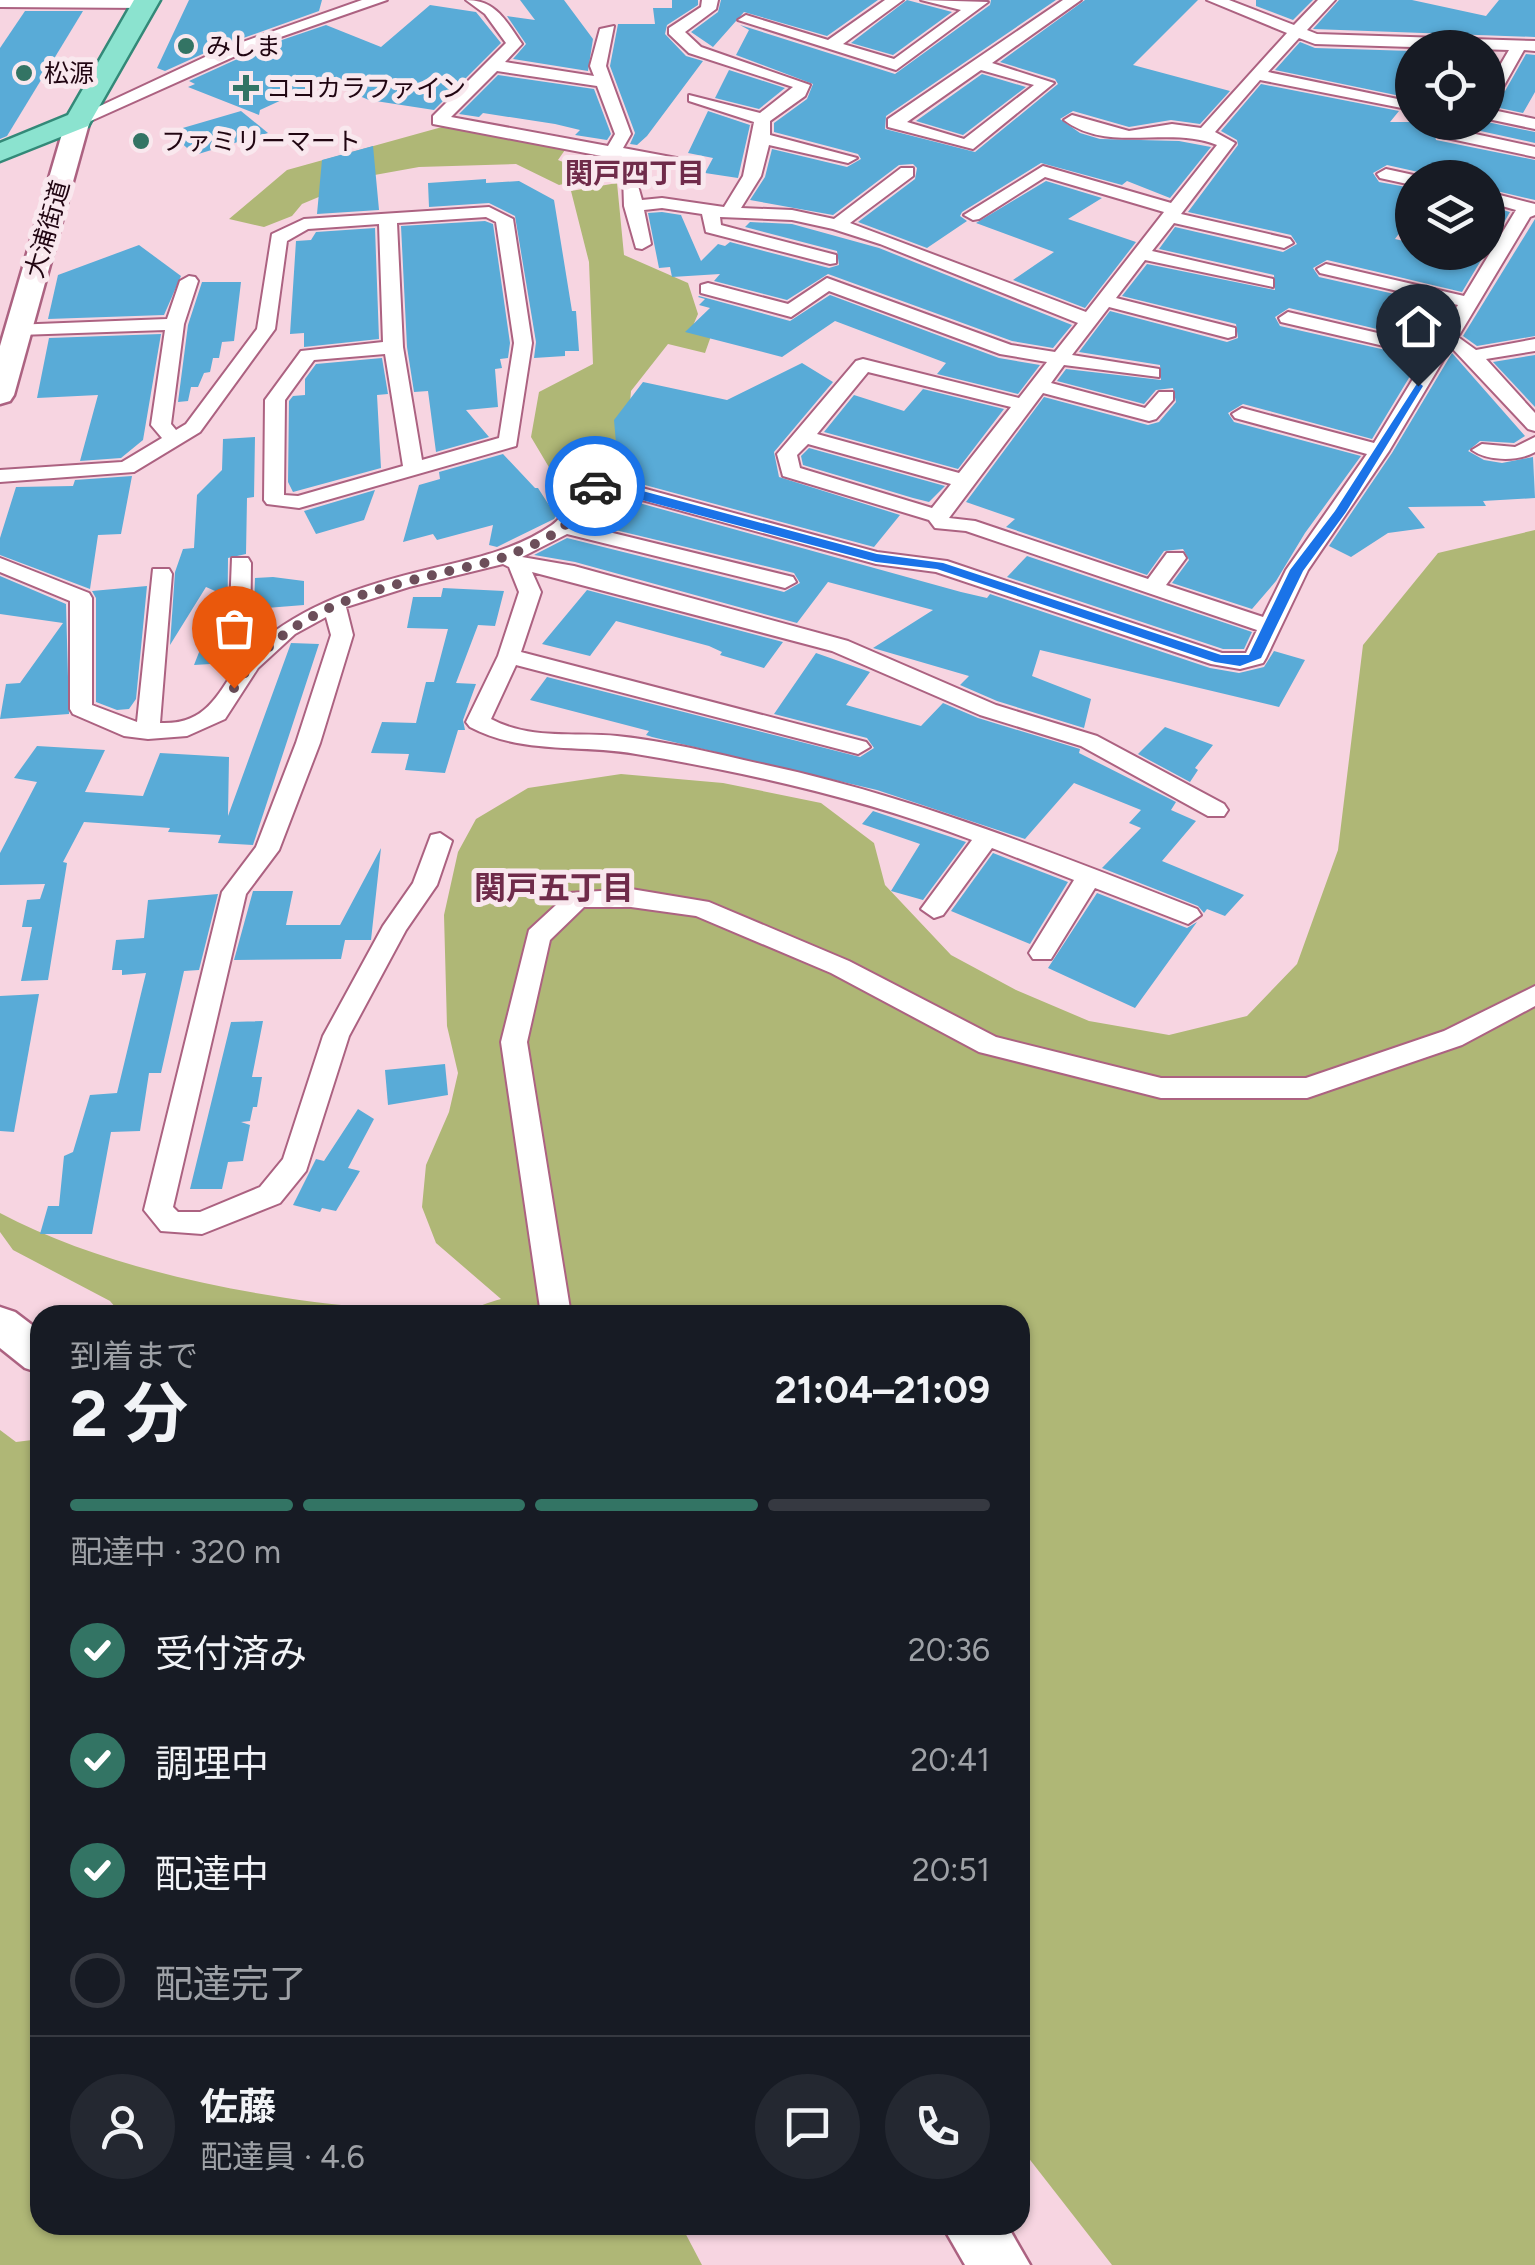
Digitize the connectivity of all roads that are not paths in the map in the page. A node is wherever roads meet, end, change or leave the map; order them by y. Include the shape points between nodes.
1 (378, 0) edge
2 (474, 0) edge
3 (710, 0) edge
4 (895, 0) edge
5 (929, 0) edge
6 (1073, 0) edge
7 (1215, 0) edge
8 (1327, 0) edge
9 (0, 2) edge
10 (146, 2) edge
11 (978, 4) edge
12 (746, 20) dead end
13 (608, 29) dead end
14 (1299, 32) junction
15 (831, 45) junction
16 (1527, 46) edge
17 (492, 65) junction
18 (980, 65) junction
19 (1257, 74) junction
20 (1505, 74) edge
21 (602, 82) junction
22 (695, 98) dead end
23 (1395, 103) edge
24 (762, 118) junction
25 (1505, 118) edge
26 (78, 120) junction
27 (1072, 120) dead end
28 (1535, 124) edge
29 (1205, 134) junction
30 (762, 138) junction
31 (1479, 140) edge
32 (1535, 152) edge
33 (0, 153) edge
34 (612, 153) junction
35 (848, 158) dead end
36 (692, 166) dead end
37 (907, 172) dead end
38 (1386, 174) dead end
39 (1395, 176) edge
40 (629, 179) dead end
41 (1505, 202) edge
42 (633, 206) junction
43 (1534, 210) edge
44 (720, 212) junction
45 (1173, 214) junction
46 (973, 215) dead end
47 (388, 219) junction
48 (837, 225) junction
49 (1284, 243) dead end
50 (642, 244) dead end
51 (1142, 254) junction
52 (830, 258) dead end
53 (1326, 269) dead end
54 (189, 281) dead end
55 (1267, 283) dead end
56 (708, 289) dead end
57 (1104, 300) junction
58 (1467, 302) junction
59 (1288, 318) dead end
60 (1088, 320) junction
61 (175, 324) junction
62 (19, 329) junction
63 (1228, 332) dead end
64 (1535, 344) edge
65 (1441, 346) junction
66 (392, 347) junction
67 (1472, 356) junction
68 (1061, 360) junction
69 (1152, 373) dead end
70 (1040, 386) junction
71 (0, 395) edge
72 (1166, 396) dead end
73 (1025, 405) junction
74 (1242, 414) dead end
75 (1535, 424) edge
76 (804, 438) junction
77 (175, 440) junction
78 (1535, 443) edge
79 (1482, 450) dead end
80 (1379, 451) junction
81 (414, 471) junction
82 (0, 476) edge
83 (964, 481) junction
84 (937, 516) junction
85 (564, 527) junction
86 (1175, 558) dead end
87 (512, 560) junction
88 (240, 562) dead end
89 (0, 564) edge
90 (161, 574) dead end
91 (785, 582) dead end
92 (1152, 588) junction
93 (334, 604) junction
94 (1270, 627) junction
95 (510, 656) junction
96 (250, 663) junction
97 (148, 732) junction
98 (858, 747) dead end
99 (1216, 810) dead end
100 (988, 837) junction
101 (440, 842) dead end
102 (1089, 877) junction
103 (934, 909) dead end
104 (1188, 915) dead end
105 (1042, 954) dead end
106 (1535, 995) edge
107 (554, 1305) edge
108 (0, 1324) edge
109 (30, 1347) edge
110 (978, 2235) edge
111 (1000, 2265) edge

1 - 26 street via 261,36
2 - 17 street via 514,44
3 - 24 street via 675,31 695,50 802,85 799,94
4 - 15 street
5 - 11 street
6 - 18 street
7 - 14 street
8 - 14 street
9 - 10 street
10 - 26 main road
11 - 15 street via 896,65
12 - 15 street
13 - 21 street via 598,66
14 - 16 street via 1328,40
14 - 19 street
16 - 20 street
17 - 21 street
17 - 34 street via 439,120
18 - 18 street via 1046,83 967,145 894,123
19 - 23 street
19 - 29 street
21 - 34 street via 623,134
22 - 24 street
24 - 30 street
25 - 28 street
26 - 33 main road
26 - 62 street, 大浦街道
27 - 29 street via 1129,136
29 - 45 street via 1227,143
30 - 35 street
30 - 44 street via 752,176
31 - 32 street
34 - 36 street
37 - 48 street
38 - 39 street
40 - 42 street
41 - 43 street
42 - 44 street
42 - 50 street
43 - 58 street via 1522,214
44 - 48 street
44 - 52 street via 712,228
45 - 46 street via 1043,172
45 - 49 street
45 - 51 street
47 - 66 street
47 - 77 street via 304,224 278,238 266,330 194,428
47 - 81 street via 489,212 504,219 523,343 509,442
48 - 60 street
51 - 55 street
51 - 57 street
53 - 58 street
54 - 61 street
56 - 68 street via 791,311 827,284 1007,350
57 - 60 street
57 - 63 street
58 - 65 street
59 - 65 street
60 - 68 street
61 - 62 street
61 - 77 street via 161,426
62 - 71 street, 大浦街道
64 - 67 street
65 - 67 street via 1458,343
65 - 80 street
66 - 81 street
66 - 81 street via 308,355 275,400 274,500 300,502
67 - 75 street
68 - 69 street
68 - 70 street
70 - 72 street via 1149,415
70 - 73 street
73 - 76 street via 863,365
73 - 83 street
74 - 80 street
76 - 83 street
76 - 84 street via 787,454 790,472
77 - 82 street via 127,468
78 - 79 street via 1519,454
80 - 94 street via 1297,570
83 - 84 street
84 - 92 street via 942,524 968,525
85 - 87 street
85 - 91 street
85 - 94 street via 585,491 609,485 876,558 939,566 1220,659 1255,658
86 - 92 street
87 - 93 street via 402,582
87 - 95 street via 530,592
87 - 99 street via 840,646 988,710 1089,741
88 - 96 street via 239,660
89 - 97 street via 81,598 81,709
90 - 97 street
92 - 94 street
93 - 96 street via 286,629
93 - 101 street via 342,634 308,743 266,850 234,892 158,1210 170,1224 202,1223 270,1195 296,1163 336,1036 425,885
95 - 98 street
95 - 100 street via 478,722 500,737 629,746 927,812
96 - 97 street via 217,714 179,731
100 - 102 street
100 - 103 street
102 - 104 street
102 - 105 street
106 - 107 street via 1453,1038 1307,1088 1161,1088 988,1045 840,967 700,908 578,899 538,936 514,1042
108 - 109 street
110 - 111 street

